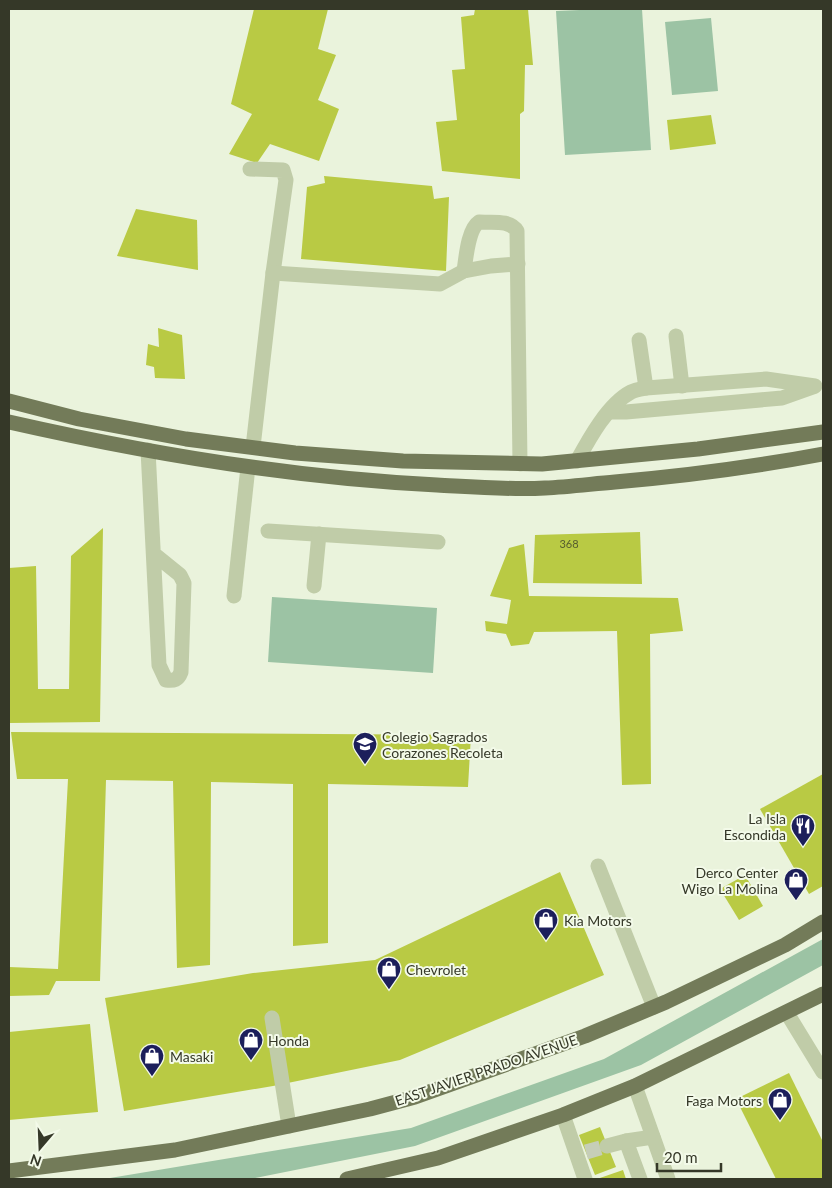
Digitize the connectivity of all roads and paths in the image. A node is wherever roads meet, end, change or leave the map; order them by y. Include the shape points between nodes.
1 (250, 169) dead end
2 (518, 264) junction
3 (464, 271) junction
4 (273, 273) junction
5 (676, 336) dead end
6 (639, 340) dead end
7 (819, 385) edge
8 (682, 386) junction
9 (646, 388) junction
10 (9, 401) edge
11 (610, 412) junction
12 (9, 422) edge
13 (823, 432) edge
14 (253, 447) junction
15 (148, 450) junction
16 (823, 454) edge
17 (577, 461) junction
18 (520, 464) junction
19 (248, 466) junction
20 (268, 531) dead end
21 (320, 534) junction
22 (438, 542) dead end
23 (154, 554) junction
24 (314, 586) dead end
25 (234, 596) dead end
26 (598, 866) dead end
27 (823, 922) edge
28 (823, 994) edge
29 (654, 1007) junction
30 (787, 1013) junction
31 (272, 1018) dead end
32 (823, 1072) edge
33 (635, 1086) junction
34 (563, 1115) junction
35 (289, 1126) junction
36 (653, 1137) junction
37 (626, 1141) junction
38 (608, 1146) tunnel mouth
39 (9, 1171) edge
40 (347, 1179) edge
41 (584, 1179) edge
42 (640, 1179) edge
43 (668, 1179) edge

1 - 4 street via 284,170 286,180
2 - 3 street
2 - 3 street via 514,226 479,222 472,229
2 - 18 street
3 - 4 street via 440,284
4 - 14 street
5 - 8 street
6 - 9 street
7 - 8 street via 766,379
7 - 11 street via 782,398
8 - 9 street
9 - 11 street via 631,392
10 - 14 main road via 78,419 186,439
11 - 17 street via 593,430
12 - 15 main road
13 - 17 main road via 698,450
14 - 18 main road via 403,461
15 - 19 main road
15 - 23 street
16 - 19 main road via 669,477 544,488 394,483
17 - 18 main road
19 - 25 street
20 - 21 street
21 - 22 street
21 - 24 street
23 - 23 street via 159,666 166,680 175,680 181,672 184,583 180,575
26 - 29 street
27 - 29 main road, EAST JAVIER PRADO AVENUE via 785,945
28 - 30 main road
29 - 35 main road, EAST JAVIER PRADO AVENUE via 585,1036 415,1097
30 - 32 street
30 - 33 main road
31 - 35 street
33 - 34 main road
33 - 36 street
34 - 40 main road via 438,1158
34 - 41 street via 581,1154
35 - 39 main road, EAST JAVIER PRADO AVENUE via 175,1150
36 - 37 street
36 - 43 street
37 - 38 street
37 - 42 street

